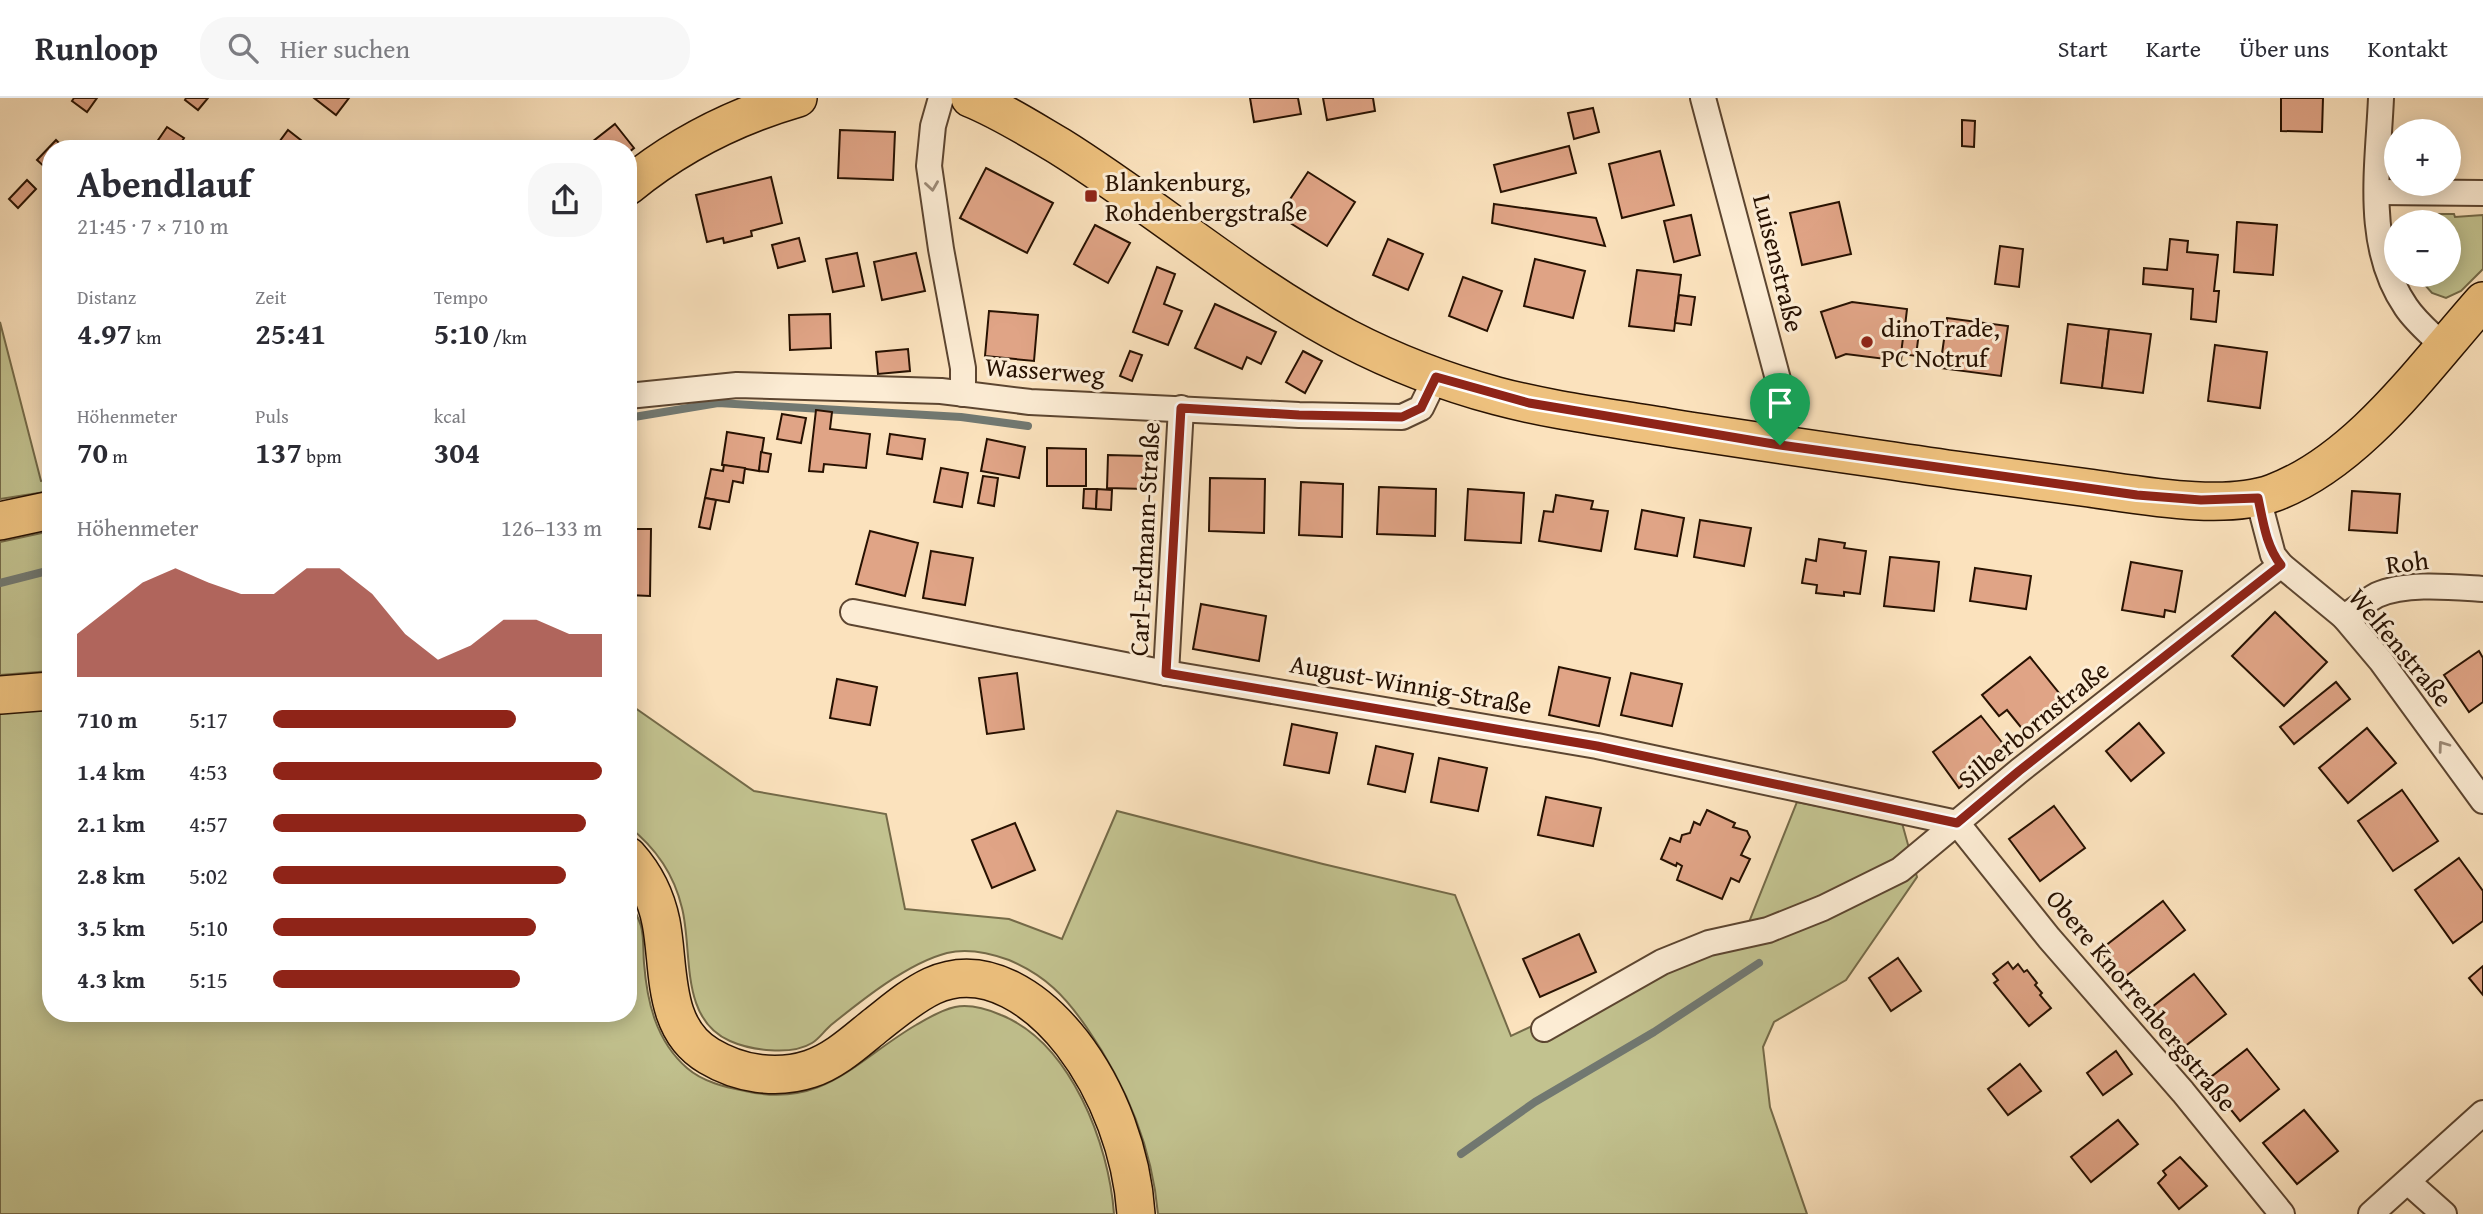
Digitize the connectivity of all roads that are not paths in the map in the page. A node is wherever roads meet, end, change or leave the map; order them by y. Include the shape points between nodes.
1 (798, 98) edge
2 (941, 98) edge
3 (970, 98) edge
4 (1703, 98) edge
5 (2381, 98) edge
6 (1007, 106) edge
7 (637, 179) edge
8 (2378, 192) junction
9 (2483, 193) edge
10 (2483, 301) edge
11 (2443, 346) junction
12 (1436, 377) junction
13 (963, 394) junction
14 (637, 396) edge
15 (1181, 408) junction
16 (1780, 445) junction
17 (2258, 498) junction
18 (42, 512) edge
19 (0, 521) edge
20 (2281, 565) junction
21 (2483, 589) edge
22 (853, 611) dead end
23 (2344, 617) junction
24 (1166, 673) junction
25 (42, 692) edge
26 (0, 695) edge
27 (2483, 801) edge
28 (1957, 823) junction
29 (637, 868) edge
30 (1544, 1029) dead end
31 (2483, 1113) edge
32 (2408, 1182) junction
33 (1136, 1214) edge
34 (2282, 1214) edge
35 (2371, 1214) edge
36 (2444, 1214) edge

1 - 7 main road via 701,137
2 -> 13 street via 929,166 963,368
3 - 6 main road
4 - 16 street, Luisenstraße via 1783,398
5 - 8 street
6 - 12 main road via 1315,321
8 - 9 street
8 - 11 street via 2378,235 2394,288 2407,309
10 - 11 main road
11 - 17 main road via 2385,413 2344,449 2299,481
12 - 15 street, Wasserweg via 1421,408 1402,417
12 - 16 main road via 1529,403
13 - 14 street, Wasserweg via 737,384
13 - 15 street, Wasserweg via 1030,402
15 - 24 street, Carl-Erdmann-Straße
16 - 17 main road via 2137,495
17 - 20 street, Welfenstraße via 2273,555
18 - 19 main road
20 - 23 street, Welfenstraße
20 - 28 street, Silberbornstraße
21 - 23 street, Roh via 2403,589 2378,595
22 - 24 street, August-Winnig-Straße
27 -> 23 street, Welfenstraße
24 - 28 street, August-Winnig-Straße via 1597,746
25 - 26 main road
28 - 30 street, Silberbornstraße via 1900,870 1878,881 1768,930 1709,943 1662,962
28 - 34 street, Obere Knorrenbergstraße
29 - 33 main road via 654,896 661,920 672,1006 706,1054 747,1072 791,1074 812,1068 834,1058 904,1004 953,979 1007,988 1032,1002 1049,1016 1090,1071 1118,1130 1132,1178
31 - 32 street
32 - 35 street
32 - 36 street

